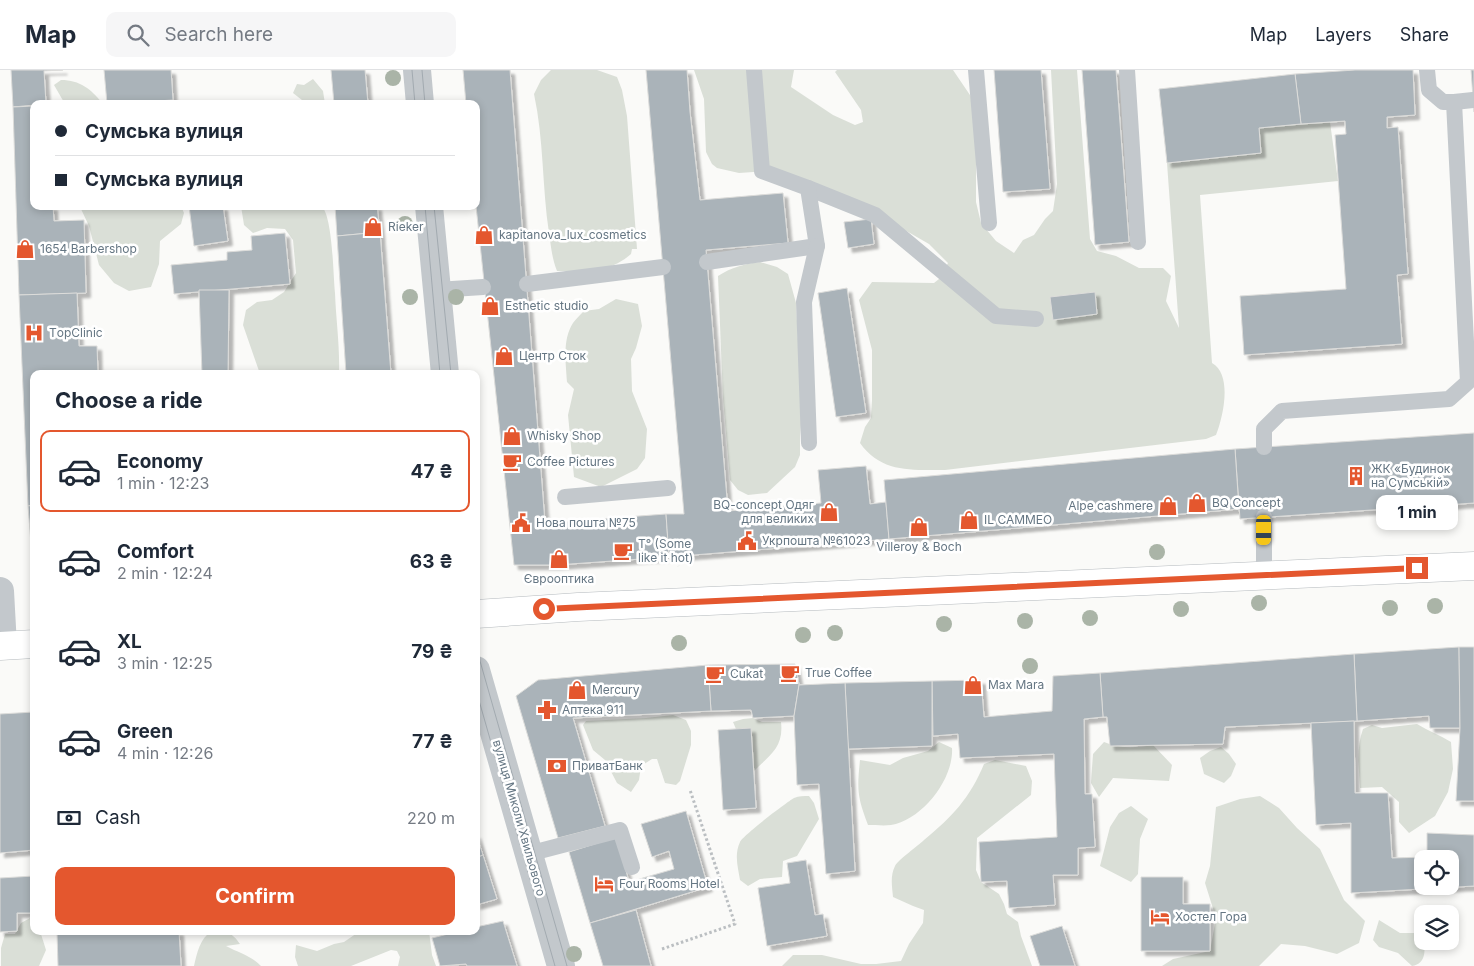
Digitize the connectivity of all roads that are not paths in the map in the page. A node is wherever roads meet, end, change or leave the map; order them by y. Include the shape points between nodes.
1 (416, 70) edge
2 (754, 70) edge
3 (976, 70) edge
4 (1127, 70) edge
5 (1427, 70) edge
6 (420, 100) edge
7 (1473, 100) edge
8 (1454, 102) junction
9 (808, 188) junction
10 (429, 210) edge
11 (989, 223) dead end
12 (1138, 242) dead end
13 (817, 246) junction
14 (707, 262) dead end
15 (663, 267) dead end
16 (528, 284) dead end
17 (483, 287) dead end
18 (437, 290) junction
19 (1036, 319) dead end
20 (445, 370) edge
21 (809, 442) dead end
22 (1264, 448) dead end
23 (668, 488) dead end
24 (565, 497) dead end
25 (1264, 517) dead end
26 (1474, 566) edge
27 (1264, 576) junction
28 (0, 591) edge
29 (480, 614) edge
30 (30, 644) edge
31 (2, 646) edge
32 (480, 684) edge
33 (528, 854) junction
34 (632, 867) dead end
35 (561, 966) edge

1 - 6 street
2 - 9 lane via 762,171
3 - 11 lane
4 - 12 lane
5 - 8 lane via 1429,90 1443,102
7 - 8 lane
8 - 22 lane via 1468,382 1449,399 1282,411 1264,429
9 - 13 lane
9 - 19 lane via 875,215 996,316
10 - 18 street
13 - 14 lane
13 - 21 lane via 804,302
15 - 16 lane
17 - 18 lane
18 - 20 street
23 - 24 lane
25 - 27 lane
26 - 27 main road
27 - 29 main road via 588,606
28 - 31 street
30 - 31 main road
32 - 33 street, вулиця Миколи Хвильового
33 - 34 lane via 620,830
33 - 35 street, вулиця Миколи Хвильового

